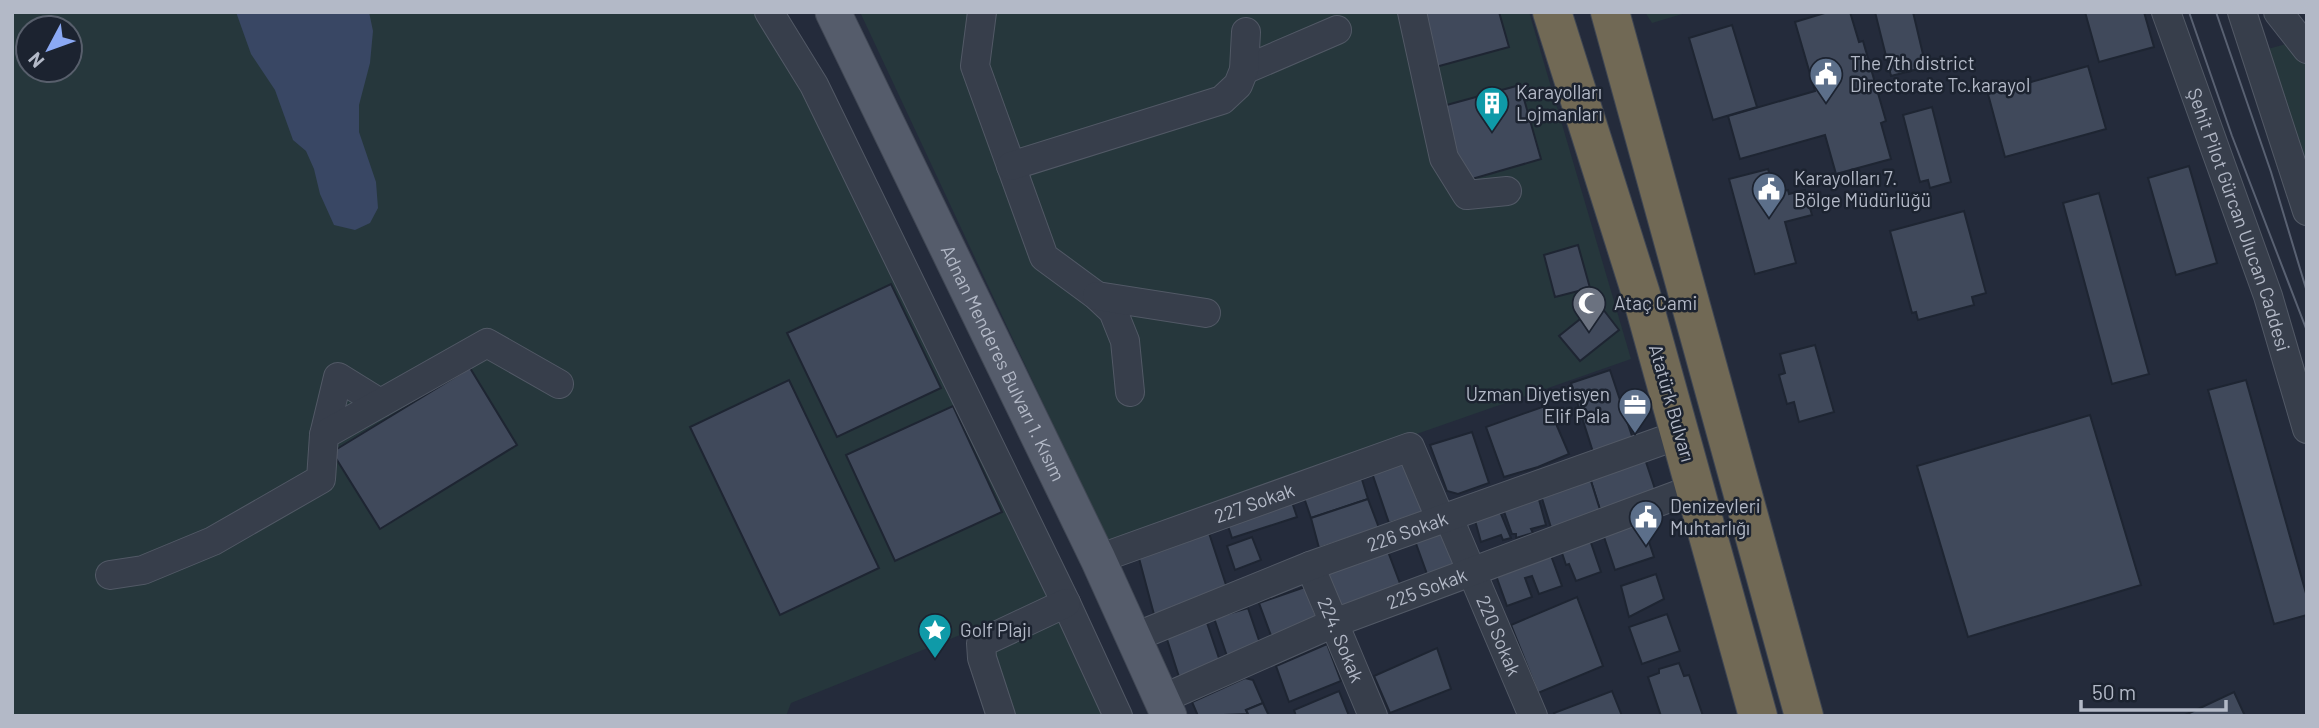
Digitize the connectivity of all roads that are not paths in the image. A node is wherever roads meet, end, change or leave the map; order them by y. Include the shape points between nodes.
1 (769, 12) edge
2 (832, 12) edge
3 (982, 12) edge
4 (1412, 12) edge
5 (1552, 12) edge
6 (1609, 12) edge
7 (2166, 12) edge
8 (2242, 12) edge
9 (2278, 12) edge
10 (1338, 30) dead end
11 (1246, 32) dead end
12 (2307, 49) edge
13 (1244, 70) junction
14 (1011, 166) junction
15 (1507, 191) dead end
16 (2307, 211) edge
17 (1097, 296) junction
18 (1206, 313) dead end
19 (559, 384) dead end
20 (1130, 392) dead end
21 (380, 403) junction
22 (2307, 429) edge
23 (1681, 434) junction
24 (324, 435) junction
25 (1410, 447) joint
26 (1696, 488) junction
27 (1444, 517) junction
28 (1098, 559) junction
29 (1310, 566) junction
30 (1472, 573) junction
31 (110, 575) dead end
32 (1066, 603) junction
33 (1334, 623) junction
34 (1135, 637) junction
35 (1165, 707) edge
36 (1001, 716) edge
37 (1118, 716) edge
38 (1373, 716) edge
39 (1533, 716) edge
40 (1758, 716) edge
41 (1804, 716) edge

1 - 32 street via 814,85
2 - 28 main road, Adnan Menderes Bulvarı 1. Kısım
3 - 14 street via 975,66
4 - 15 street via 1444,158 1467,195
5 - 23 highway, Atatürk Bulvarı
6 - 41 highway
7 - 22 street, Şehit Pilot Gürcan Ulucan Caddesi via 2268,296
8 - 16 street
9 - 12 street
10 - 13 street
11 - 13 street
13 - 14 street via 1238,85 1222,100
14 - 17 street via 1044,257
17 - 18 street
17 - 20 street via 1113,312 1125,341
19 - 21 street via 487,343
21 - 24 street
21 - 24 street via 338,377
23 - 26 highway, Atatürk Bulvarı
23 - 27 street, 226 Sokak
24 - 31 street via 320,479 213,541 143,570
25 - 27 street, 220 Sokak
25 - 28 street, 227 Sokak
26 - 30 street, 225 Sokak
26 - 40 highway, Atatürk Bulvarı
27 - 29 street, 226 Sokak
27 - 30 street, 220 Sokak
28 - 34 main road, Adnan Menderes Bulvarı 1. Kısım
29 - 33 street, 224. Sokak
29 - 34 street, 226 Sokak
30 - 33 street, 225 Sokak
30 - 39 street, 220 Sokak
32 - 36 street via 981,643
32 - 37 street
33 - 35 street, 225 Sokak
33 - 38 street, 224. Sokak
34 - 35 main road, Adnan Menderes Bulvarı 1. Kısım

